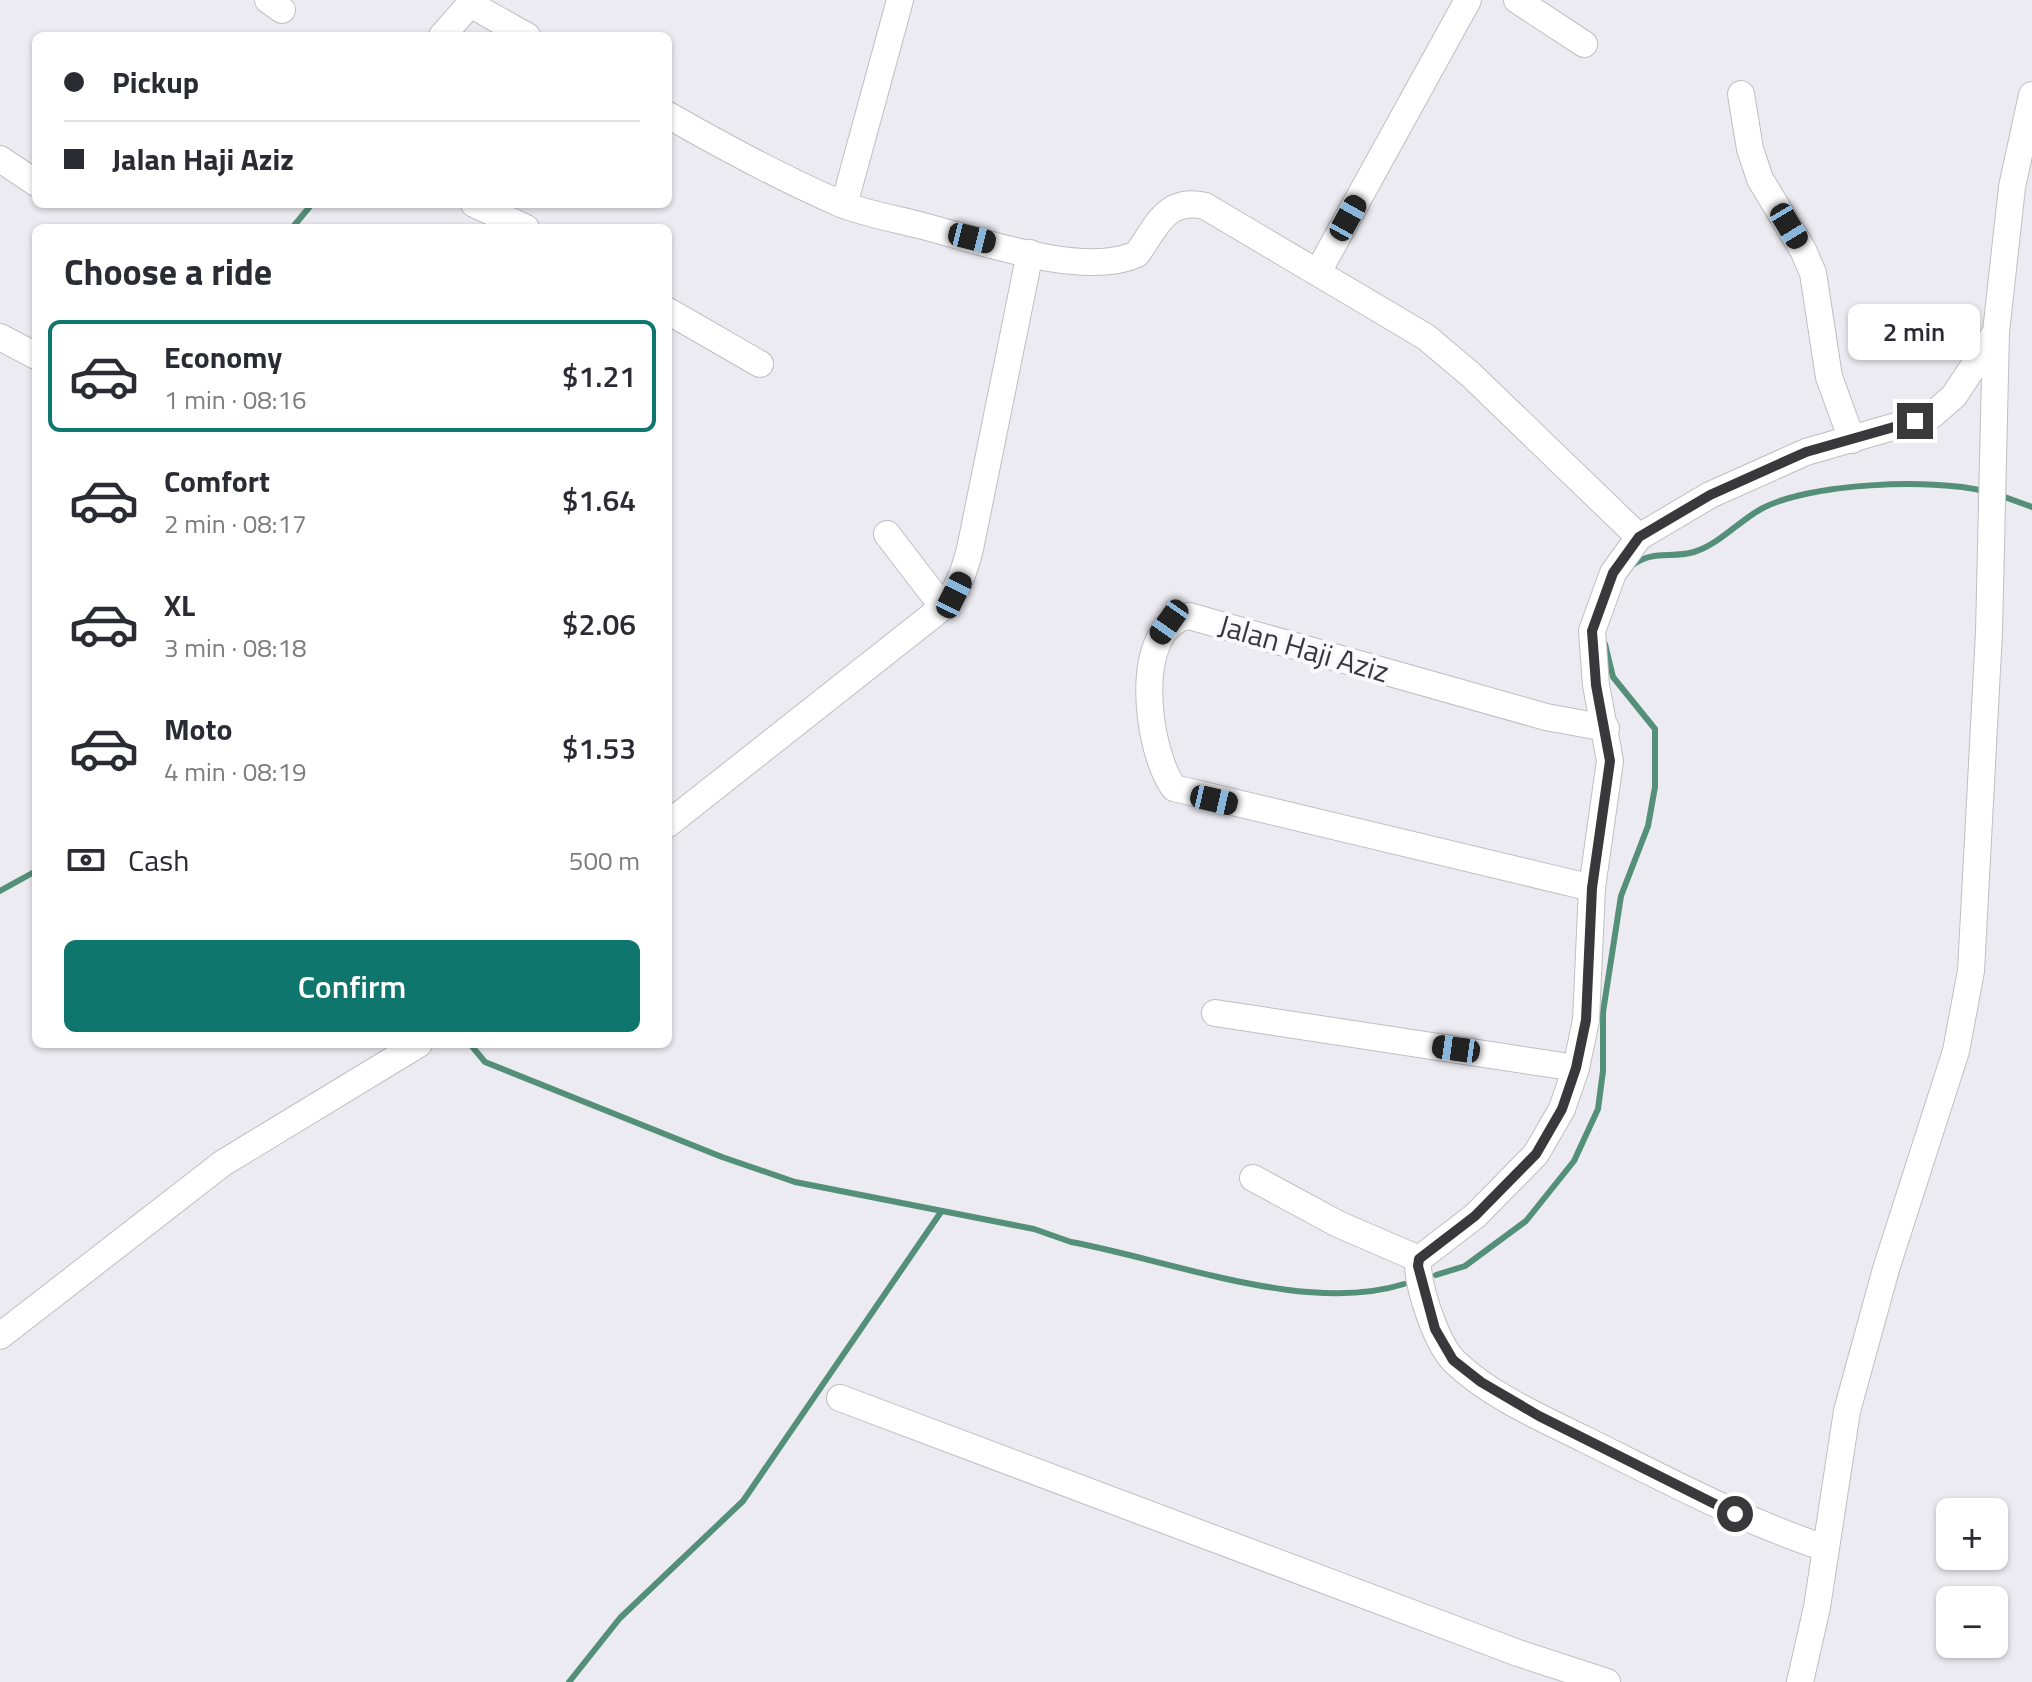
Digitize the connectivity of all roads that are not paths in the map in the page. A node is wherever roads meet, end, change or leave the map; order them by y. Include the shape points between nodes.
1 (900, 0) edge
2 (1468, 0) edge
3 (1517, 0) edge
4 (471, 2) edge
5 (445, 32) edge
6 (520, 32) edge
7 (1584, 44) dead end
8 (1741, 94) dead end
9 (2032, 95) edge
10 (672, 117) edge
11 (0, 159) edge
12 (32, 180) edge
13 (844, 205) junction
14 (483, 208) edge
15 (517, 224) edge
16 (1030, 253) junction
17 (1318, 272) junction
18 (672, 313) edge
19 (1996, 332) junction
20 (0, 337) edge
21 (32, 354) edge
22 (760, 364) dead end
23 (1852, 440) junction
24 (887, 534) dead end
25 (1639, 537) junction
26 (943, 607) junction
27 (1606, 728) junction
28 (672, 821) edge
29 (1592, 888) junction
30 (1215, 1013) dead end
31 (412, 1048) edge
32 (1576, 1068) junction
33 (1253, 1178) dead end
34 (1419, 1259) junction
35 (0, 1336) edge
36 (840, 1398) dead end
37 (1825, 1548) junction
38 (1607, 1682) edge
39 (1800, 1682) edge

1 - 13 street
2 - 17 street
3 - 7 street
4 - 5 street
4 - 6 street
8 - 23 street via 1760,179 1813,273 1829,377
9 - 19 street via 2012,187
10 - 13 street
11 - 12 street
13 - 16 street
14 - 15 street
16 - 17 street via 1076,260 1129,258 1169,210 1190,202
16 - 26 street via 964,574
17 - 25 street via 1399,319 1454,360
18 - 22 street
19 - 23 street via 1943,407 1920,420
19 - 37 street via 1992,534 1974,941 1967,996 1956,1051 1854,1384
20 - 21 street
23 - 25 street via 1775,465
24 - 26 street
25 - 27 street via 1613,573 1592,631
26 - 28 street
27 - 29 street via 1610,761
27 - 29 street, Jalan Haji Aziz via 1546,717 1189,616 1169,622 1157,640 1150,669 1157,744 1174,788
29 - 32 street via 1586,1020
30 - 32 street
31 - 35 street via 223,1163
32 - 34 street via 1562,1109 1536,1154 1475,1216
33 - 34 street via 1338,1224
34 - 37 street via 1418,1273 1442,1344 1481,1382 1735,1514
36 - 38 street
37 - 39 street

